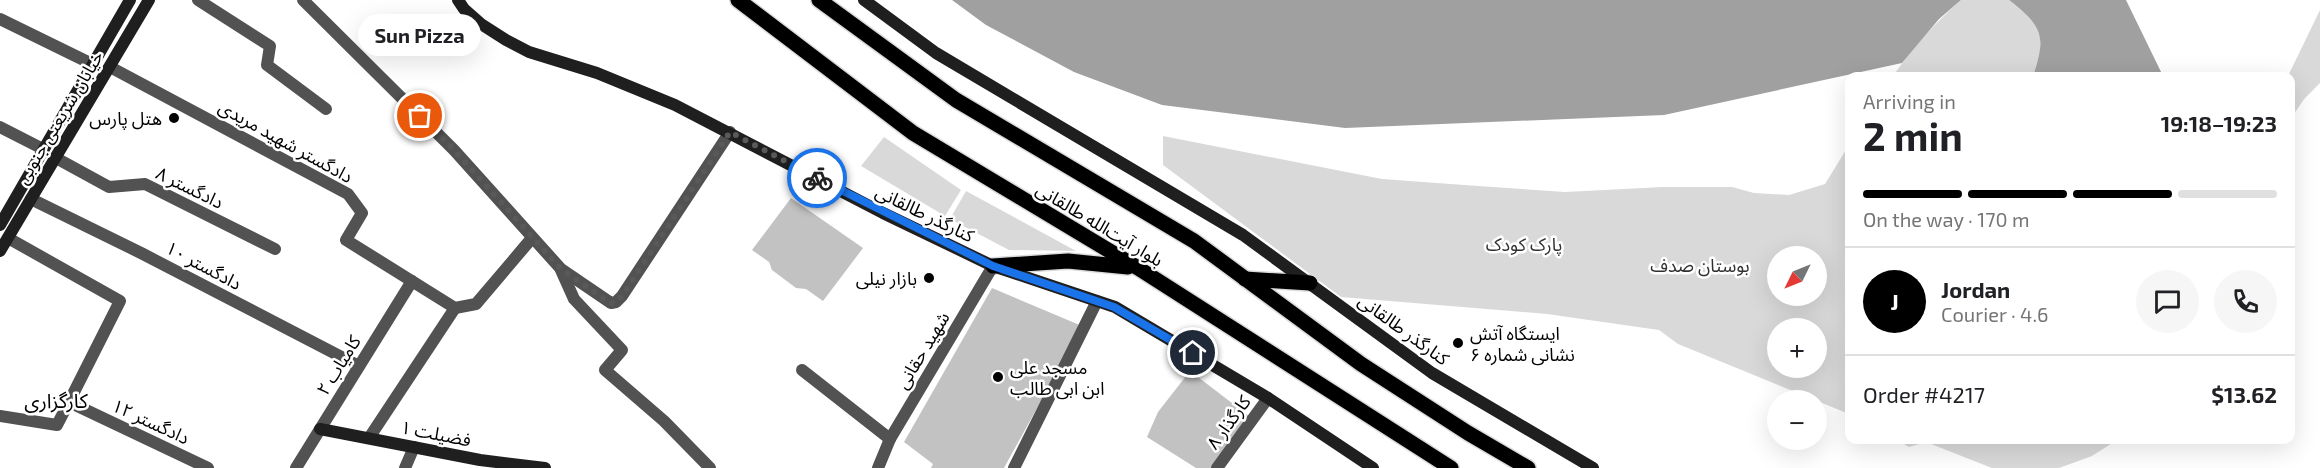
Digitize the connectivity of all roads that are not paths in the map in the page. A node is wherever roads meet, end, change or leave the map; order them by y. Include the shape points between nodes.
1 (130, 0) edge
2 (149, 0) edge
3 (198, 0) edge
4 (303, 0) edge
5 (458, 0) edge
6 (738, 0) edge
7 (819, 0) edge
8 (864, 0) edge
9 (0, 19) edge
10 (92, 64) junction
11 (110, 67) junction
12 (326, 109) dead end
13 (0, 127) edge
14 (730, 132) junction
15 (43, 149) junction
16 (56, 158) junction
17 (31, 198) junction
18 (0, 225) edge
19 (8, 238) junction
20 (532, 238) junction
21 (275, 249) dead end
22 (0, 252) edge
23 (993, 266) junction
24 (1138, 268) junction
25 (561, 269) junction
26 (1245, 279) junction
27 (412, 281) junction
28 (1310, 283) junction
29 (1097, 301) junction
30 (455, 308) junction
31 (359, 366) junction
32 (802, 370) dead end
33 (1268, 398) junction
34 (69, 402) junction
35 (0, 416) edge
36 (320, 429) junction
37 (369, 438) junction
38 (890, 439) junction
39 (414, 447) junction
40 (208, 468) edge
41 (296, 468) edge
42 (405, 468) edge
43 (545, 468) edge
44 (710, 468) edge
45 (878, 468) edge
46 (1014, 468) edge
47 (1217, 468) edge
48 (1371, 468) edge
49 (1451, 468) edge
50 (1528, 468) edge
51 (1593, 468) edge

1 - 10 street, خیابان شریعتی جنوبی
2 - 11 street, خیابان شریعتی جنوبی
3 - 12 street via 270,46 267,65
4 - 20 street via 454,150
5 - 14 street, کنارگذر طالقانی via 481,24 530,52 597,73
6 - 24 main road, بلوار آیت‌الله طالقانی via 913,133
7 - 26 main road, بلوار آیت‌الله طالقانی via 956,100 1179,232
8 - 28 street, کنارگذر طالقانی via 936,53 1243,235
9 - 10 street
10 - 15 street, خیابان شریعتی جنوبی
11 - 16 street, خیابان شریعتی جنوبی
11 - 27 street, دادگستر شهید مریدی via 348,194 362,213 346,240
13 - 15 street
14 - 23 street, کنارگذر طالقانی
14 - 25 street via 616,303 610,303
15 - 18 street, خیابان شریعتی جنوبی
16 - 17 street, خیابان شریعتی جنوبی
16 - 21 street, دادگستر ۸ via 109,187 145,184
17 - 19 street, خیابان شریعتی جنوبی
17 - 31 street, دادگستر ۱۰
19 - 22 street, خیابان شریعتی جنوبی
19 - 34 street via 120,301
20 - 25 street
20 - 30 street via 476,304
23 - 24 main road via 1068,261
23 - 29 street, کنارگذر طالقانی
23 - 38 street, شهید حقانی
24 - 49 main road, بلوار آیت‌الله طالقانی
25 - 44 street via 574,299 622,350 605,370
26 - 28 main road
26 - 50 main road, بلوار آیت‌الله طالقانی via 1361,364
27 - 30 street, دادگستر شهید مریدی
27 - 31 street, کامیاب ۲
28 - 51 street, کنارگذر طالقانی via 1432,373
29 - 33 street, کنارگذر طالقانی via 1114,307
29 - 46 street
30 - 37 street
31 - 36 street, کامیاب ۲
32 - 38 street
33 - 47 street, کارگذار ۸
33 - 48 street, کنارگذر طالقانی
34 - 35 street via 57,425
34 - 40 street, دادگستر ۱۲
36 - 37 street, فضیلت ۱
36 - 41 street, کامیاب ۲
37 - 39 street, فضیلت ۱
38 - 45 street, شهید حقانی
39 - 42 street
39 - 43 street, فضیلت ۱

